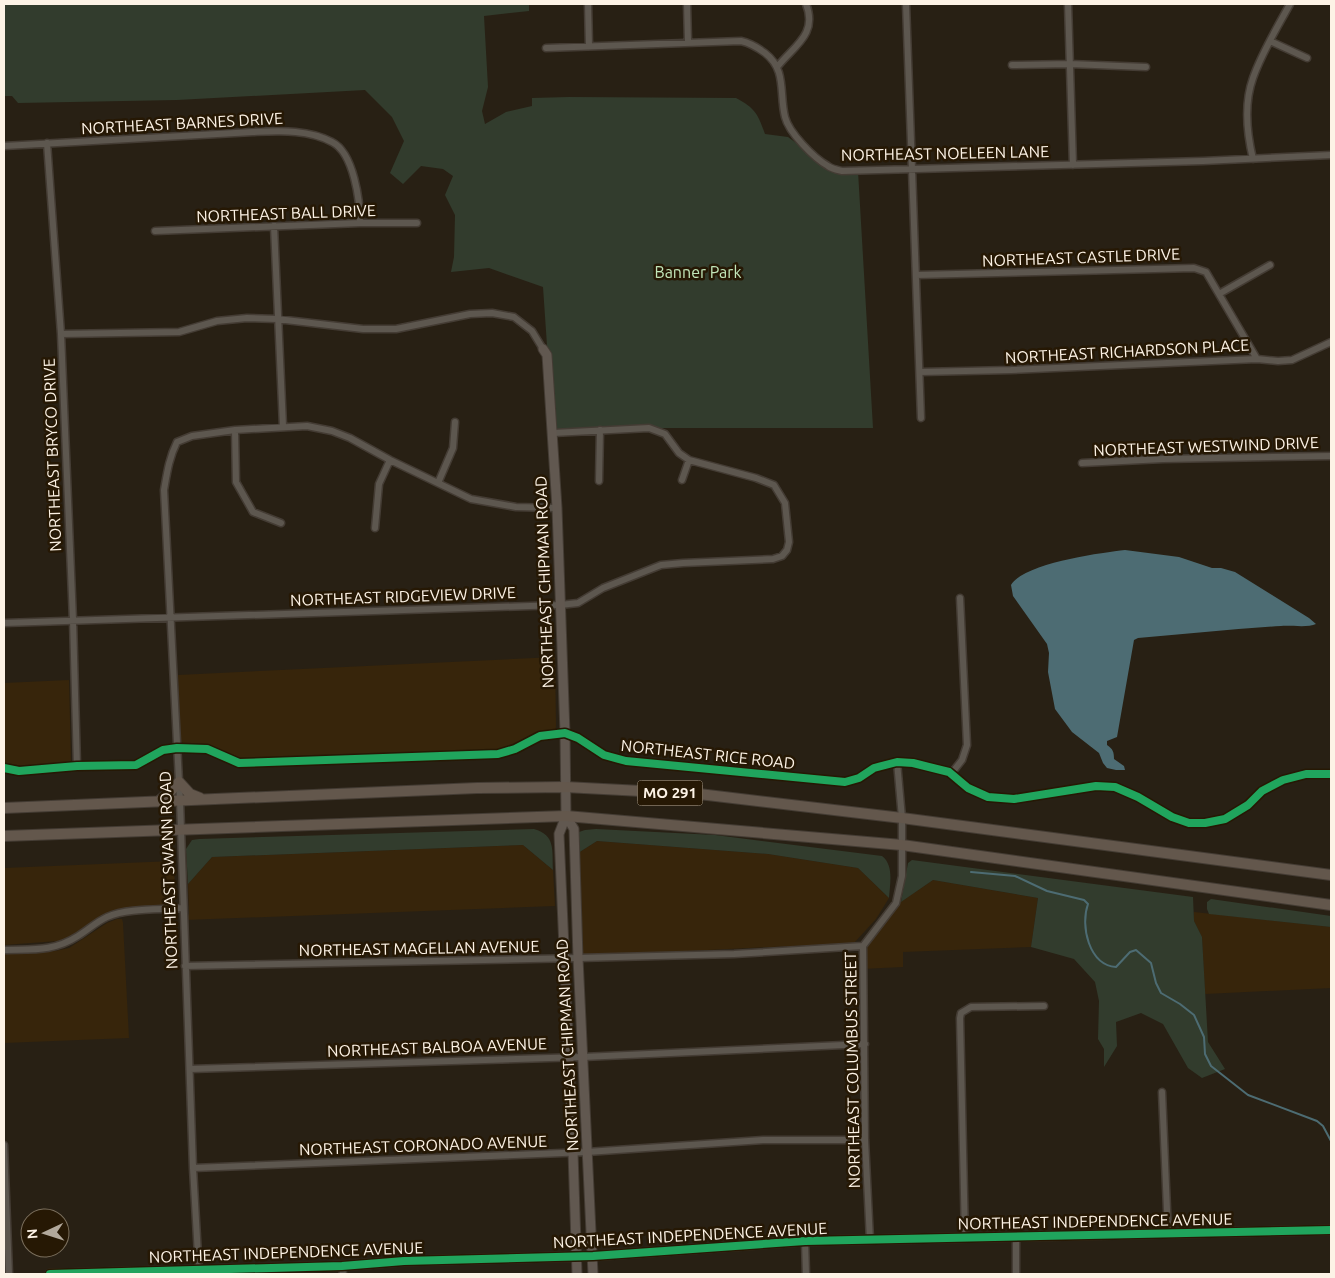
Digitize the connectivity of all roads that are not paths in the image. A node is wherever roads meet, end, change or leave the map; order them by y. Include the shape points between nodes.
1 (588, 4) edge
2 (687, 4) edge
3 (806, 4) edge
4 (906, 4) edge
5 (1068, 4) edge
6 (1290, 4) edge
7 (1270, 41) junction
8 (688, 42) junction
9 (589, 46) junction
10 (546, 48) dead end
11 (1307, 58) dead end
12 (1070, 64) junction
13 (778, 66) junction
14 (1012, 66) dead end
15 (1146, 66) dead end
16 (48, 143) junction
17 (4, 146) edge
18 (1331, 155) edge
19 (1253, 159) junction
20 (1073, 165) junction
21 (912, 168) junction
22 (360, 223) junction
23 (417, 223) dead end
24 (274, 226) junction
25 (155, 232) dead end
26 (1270, 265) dead end
27 (916, 275) junction
28 (1219, 294) junction
29 (277, 319) junction
30 (61, 334) junction
31 (1331, 342) edge
32 (543, 348) joint
33 (1257, 358) junction
34 (920, 372) junction
35 (921, 418) dead end
36 (455, 422) dead end
37 (283, 426) junction
38 (235, 430) junction
39 (600, 430) junction
40 (553, 433) junction
41 (1331, 456) edge
42 (390, 460) junction
43 (689, 460) junction
44 (1082, 463) dead end
45 (682, 480) dead end
46 (598, 481) dead end
47 (438, 483) junction
48 (557, 508) junction
49 (281, 523) dead end
50 (374, 528) dead end
51 (960, 598) dead end
52 (560, 605) junction
53 (172, 618) junction
54 (73, 620) junction
55 (4, 623) edge
56 (565, 733) junction
57 (177, 748) junction
58 (897, 762) junction
59 (77, 766) junction
60 (4, 768) edge
61 (951, 774) junction
62 (1331, 774) edge
63 (179, 782) junction
64 (565, 787) junction
65 (206, 800) junction
66 (180, 801) junction
67 (159, 802) junction
68 (4, 808) edge
69 (566, 816) junction
70 (902, 818) junction
71 (181, 830) junction
72 (4, 836) edge
73 (902, 845) junction
74 (1331, 875) edge
75 (576, 896) junction
76 (562, 897) junction
77 (1331, 905) edge
78 (184, 908) junction
79 (863, 946) junction
80 (4, 950) edge
81 (578, 958) junction
82 (565, 959) junction
83 (185, 966) junction
84 (1044, 1006) dead end
85 (865, 1044) junction
86 (583, 1056) junction
87 (569, 1057) junction
88 (190, 1069) junction
89 (1162, 1092) dead end
90 (865, 1140) junction
91 (4, 1145) edge
92 (574, 1152) junction
93 (587, 1152) junction
94 (193, 1168) junction
95 (1331, 1230) edge
96 (1168, 1233) junction
97 (1016, 1236) junction
98 (965, 1238) junction
99 (870, 1240) junction
100 (805, 1241) junction
101 (576, 1256) junction
102 (593, 1256) junction
103 (343, 1270) edge
104 (199, 1272) edge
105 (9, 1274) edge
106 (50, 1274) edge
107 (577, 1274) edge
108 (594, 1274) edge
109 (806, 1274) edge
110 (1016, 1274) edge

1 - 9 street
2 - 8 street
3 - 13 street via 809,20 806,35
4 - 21 street
5 - 12 street
6 - 7 street
7 - 11 street
7 - 19 street via 1253,79 1250,96 1248,116
8 - 9 street
8 - 13 street via 748,42
9 - 10 street
12 - 14 street
12 - 15 street
12 - 20 street
13 - 21 street, NORTHEAST NOELEEN LANE via 786,118 792,132 820,161 842,171
16 - 17 street, NORTHEAST BARNES DRIVE
16 - 22 street, NORTHEAST BARNES DRIVE via 282,131 310,134 332,142 344,154 358,189
16 - 30 street, NORTHEAST BRYCO DRIVE
18 - 19 street, NORTHEAST NOELEEN LANE
19 - 20 street, NORTHEAST NOELEEN LANE
20 - 21 street, NORTHEAST NOELEEN LANE
21 - 27 street
22 - 23 street, NORTHEAST BALL DRIVE
22 - 24 street, NORTHEAST BALL DRIVE
24 - 25 street, NORTHEAST BALL DRIVE
24 - 29 street
26 - 28 street
27 - 28 street, NORTHEAST CASTLE DRIVE via 1194,268 1206,272
27 - 34 street
28 - 33 street, NORTHEAST CASTLE DRIVE
29 - 30 street via 217,321 179,332
29 - 32 street via 363,329 396,329 470,314 492,313 514,317 532,331
29 - 37 street
30 - 54 street, NORTHEAST BRYCO DRIVE
31 - 33 street, NORTHEAST RICHARDSON PLACE via 1292,360
32 - 40 street, NORTHEAST CHIPMAN ROAD via 547,355
33 - 34 street, NORTHEAST RICHARDSON PLACE
34 - 35 street
36 - 47 street via 453,448
37 - 38 street
37 - 42 street via 332,431
38 - 49 street via 236,482 253,512
38 - 53 street, NORTHEAST SWANN ROAD via 192,436 177,442 167,466 164,490
39 - 40 street
39 - 43 street via 649,428 664,434
39 - 46 street
40 - 48 street, NORTHEAST CHIPMAN ROAD
41 - 44 street, NORTHEAST WESTWIND DRIVE
42 - 47 street
42 - 50 street via 379,484
43 - 45 street
43 - 52 street, NORTHEAST RIDGEVIEW DRIVE via 774,485 785,503 787,515 789,542 782,556 661,566 603,588 578,603
47 - 48 street via 470,498 516,507
48 - 52 street, NORTHEAST CHIPMAN ROAD
51 - 61 street via 967,745 962,760
52 - 53 street, NORTHEAST RIDGEVIEW DRIVE
52 - 56 street, NORTHEAST CHIPMAN ROAD
53 - 54 street, NORTHEAST RIDGEVIEW DRIVE
53 - 57 street, NORTHEAST SWANN ROAD
54 - 55 street, NORTHEAST RIDGEVIEW DRIVE
54 - 59 street, NORTHEAST BRYCO DRIVE
56 - 57 street via 540,736 498,754 239,763 207,749
56 - 58 street, NORTHEAST RICE ROAD via 604,755 626,761 845,782 860,778 874,768
56 - 64 street, NORTHEAST CHIPMAN ROAD
57 - 59 street via 162,750 136,765
57 - 63 street, NORTHEAST SWANN ROAD
58 - 61 street, NORTHEAST RICE ROAD
58 - 70 street, NORTHEAST COLUMBUS STREET
59 - 60 street via 19,771
61 - 62 street, NORTHEAST RICE ROAD via 968,788 988,797 1014,799 1096,786 1115,787 1190,824 1225,819 1248,805 1262,791 1283,780 1306,774
63 - 65 main road via 190,794
63 - 66 street, NORTHEAST SWANN ROAD
63 - 67 main road
64 - 65 main road, MO 291
64 - 69 street, NORTHEAST CHIPMAN ROAD
64 - 70 main road, MO 291 via 699,794
65 - 66 main road, MO 291
66 - 67 main road, MO 291
66 - 71 street, NORTHEAST SWANN ROAD
67 - 68 main road, MO 291
69 - 71 main road, MO 291
69 - 73 main road, MO 291
69 - 75 street, NORTHEAST CHIPMAN ROAD via 574,829
69 - 76 street, NORTHEAST CHIPMAN ROAD via 559,834
70 - 73 street, NORTHEAST COLUMBUS STREET
70 - 74 main road, MO 291
71 - 72 main road, MO 291
71 - 78 street, NORTHEAST SWANN ROAD
73 - 77 main road, MO 291
73 - 79 street, NORTHEAST COLUMBUS STREET via 902,876 896,903
75 - 76 street
75 - 81 street, NORTHEAST CHIPMAN ROAD
76 - 82 street, NORTHEAST CHIPMAN ROAD
78 - 80 street via 119,913 52,948
78 - 83 street, NORTHEAST SWANN ROAD
79 - 81 street, NORTHEAST MAGELLAN AVENUE via 734,954
79 - 85 street, NORTHEAST COLUMBUS STREET
81 - 82 street, NORTHEAST MAGELLAN AVENUE
81 - 86 street, NORTHEAST CHIPMAN ROAD
82 - 83 street, NORTHEAST MAGELLAN AVENUE
82 - 87 street, NORTHEAST CHIPMAN ROAD
83 - 88 street, NORTHEAST SWANN ROAD
84 - 98 street via 970,1008 960,1018
85 - 86 street, NORTHEAST BALBOA AVENUE
85 - 90 street, NORTHEAST COLUMBUS STREET
86 - 87 street, NORTHEAST BALBOA AVENUE
86 - 93 street, NORTHEAST CHIPMAN ROAD
87 - 88 street, NORTHEAST BALBOA AVENUE
87 - 92 street, NORTHEAST CHIPMAN ROAD
88 - 94 street, NORTHEAST SWANN ROAD
89 - 96 street
90 - 93 street, NORTHEAST CORONADO AVENUE via 762,1140
90 - 99 street, NORTHEAST COLUMBUS STREET
91 - 105 street
92 - 93 street, NORTHEAST CORONADO AVENUE
92 - 94 street, NORTHEAST CORONADO AVENUE
92 - 101 street, NORTHEAST CHIPMAN ROAD
93 - 102 street, NORTHEAST CHIPMAN ROAD
94 - 104 street, NORTHEAST SWANN ROAD
95 - 96 street, NORTHEAST INDEPENDENCE AVENUE
96 - 97 street, NORTHEAST INDEPENDENCE AVENUE
97 - 98 street, NORTHEAST INDEPENDENCE AVENUE
97 - 110 street
98 - 99 street, NORTHEAST INDEPENDENCE AVENUE
99 - 100 street, NORTHEAST INDEPENDENCE AVENUE
100 - 102 street, NORTHEAST INDEPENDENCE AVENUE
100 - 109 street
101 - 102 street, NORTHEAST INDEPENDENCE AVENUE
101 - 103 street, NORTHEAST INDEPENDENCE AVENUE via 404,1261
101 - 107 street, NORTHEAST CHIPMAN ROAD
102 - 108 street, NORTHEAST CHIPMAN ROAD
103 - 104 street, NORTHEAST INDEPENDENCE AVENUE
104 - 106 street, NORTHEAST INDEPENDENCE AVENUE

